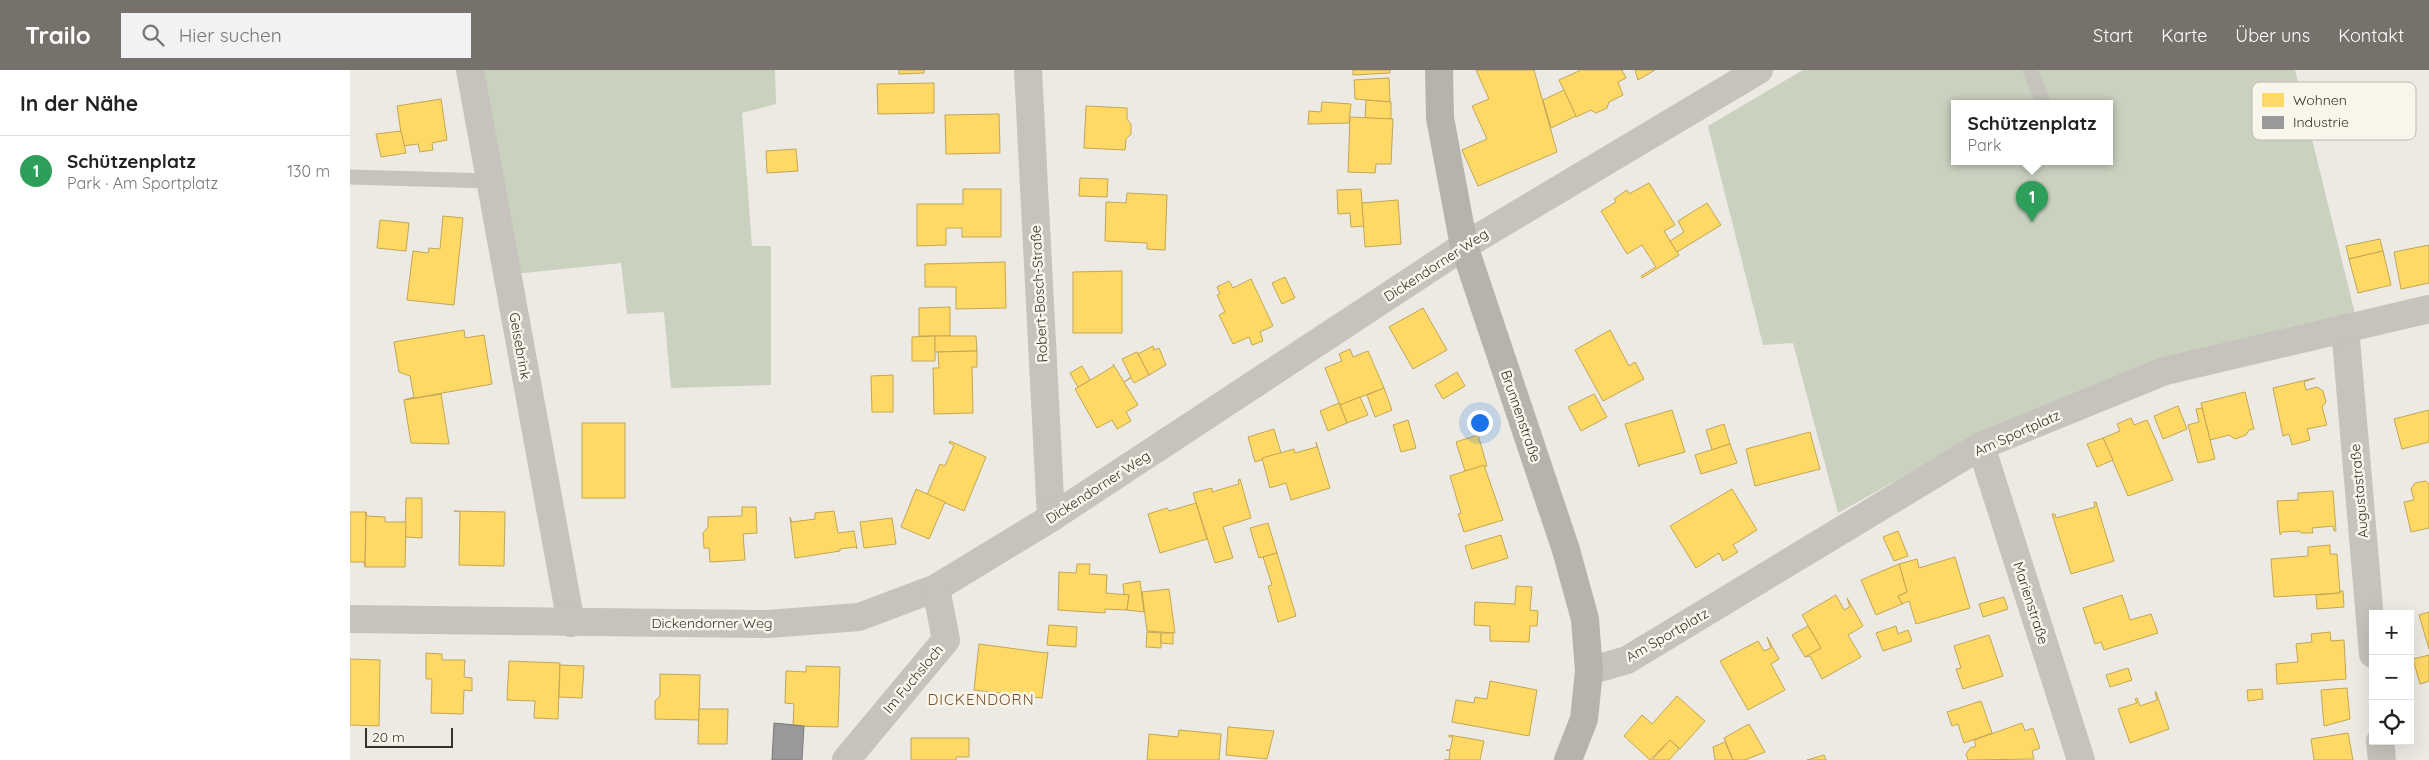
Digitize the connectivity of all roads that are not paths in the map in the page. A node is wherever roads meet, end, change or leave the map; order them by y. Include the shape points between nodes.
1 (470, 70) edge
2 (1028, 70) edge
3 (1439, 70) edge
4 (1759, 70) edge
5 (2030, 70) edge
6 (2042, 100) edge
7 (350, 177) edge
8 (490, 181) junction
9 (1464, 246) junction
10 (2429, 309) edge
11 (2345, 328) junction
12 (1981, 446) junction
13 (1051, 518) junction
14 (936, 588) junction
15 (2369, 610) edge
16 (350, 619) edge
17 (571, 623) junction
18 (1589, 671) junction
19 (2380, 745) edge
20 (846, 760) edge
21 (1568, 760) edge
22 (2081, 760) edge
23 (2382, 760) edge

1 - 8 street, Geisebrink
2 - 13 street, Robert-Bosch-Straße
3 - 9 street, Brunnenstraße via 1440,118
4 - 9 street, Dickendorner Weg
5 - 6 lane
7 - 8 lane
8 - 17 street, Geisebrink
9 - 13 street, Dickendorner Weg
9 - 18 street, Brunnenstraße via 1566,550 1585,620
10 - 11 street, Am Sportplatz
11 - 12 street, Am Sportplatz via 2165,371
11 - 15 street, Augustastraße
12 - 18 street, Am Sportplatz via 1627,660
12 - 22 street, Marienstraße
13 - 14 street, Dickendorner Weg
14 - 17 street, Dickendorner Weg via 859,617 768,624
14 - 20 street, Im Fuchsloch via 946,640
16 - 17 street, Dickendorner Weg
18 - 21 street, Brunnenstraße via 1584,719
19 - 23 street

